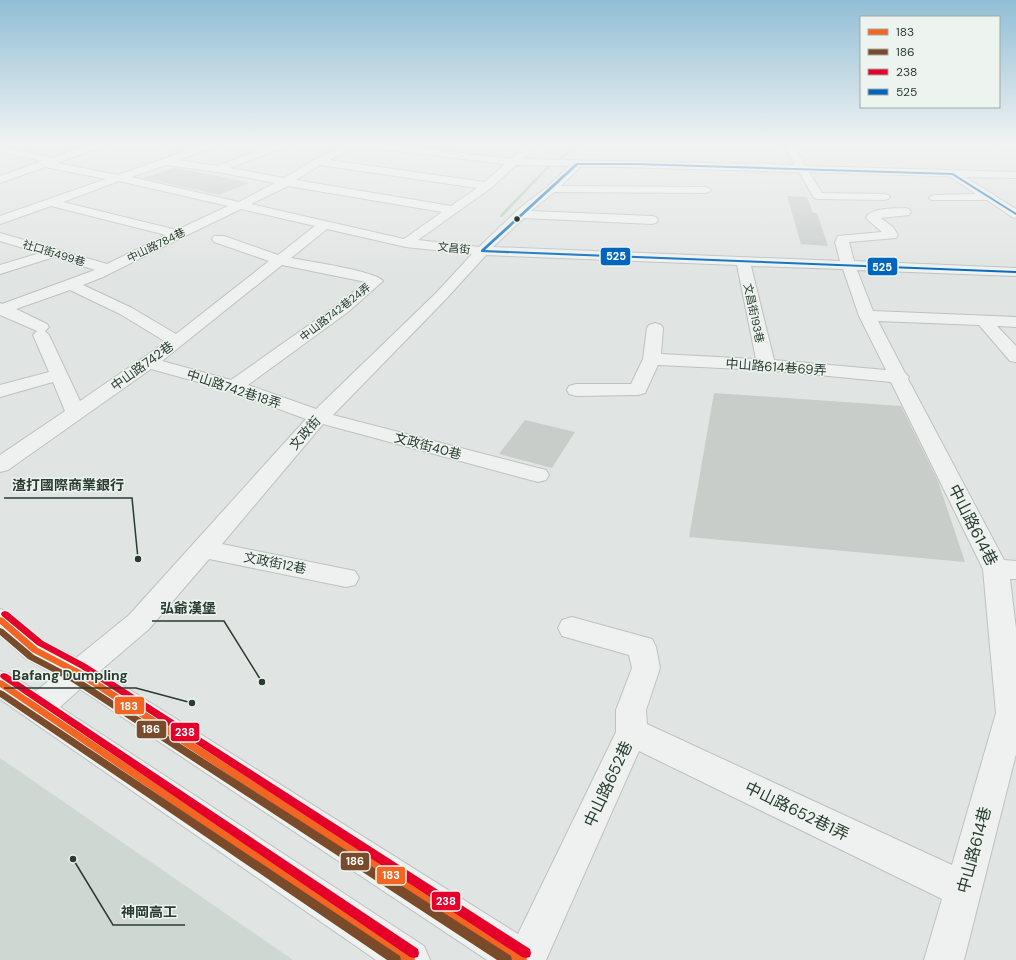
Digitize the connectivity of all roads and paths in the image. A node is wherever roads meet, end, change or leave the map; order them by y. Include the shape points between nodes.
1 (91, 188) edge
2 (163, 188) edge
3 (275, 188) edge
4 (320, 188) edge
5 (484, 188) edge
6 (707, 188) edge
7 (813, 188) edge
8 (973, 188) edge
9 (551, 189) joint
10 (884, 197) dead end
11 (987, 197) junction
12 (935, 198) dead end
13 (50, 202) junction
14 (241, 205) junction
15 (452, 210) junction
16 (905, 212) dead end
17 (521, 214) junction
18 (1016, 214) edge
19 (0, 220) edge
20 (652, 220) dead end
21 (325, 224) junction
22 (178, 234) junction
23 (1, 238) edge
24 (218, 240) dead end
25 (406, 243) junction
26 (482, 251) junction
27 (54, 253) junction
28 (279, 260) junction
29 (743, 260) junction
30 (848, 265) junction
31 (108, 269) junction
32 (0, 270) edge
33 (1016, 272) edge
34 (70, 284) junction
35 (1, 309) edge
36 (867, 316) junction
37 (984, 321) junction
38 (1016, 322) edge
39 (655, 328) dead end
40 (176, 342) junction
41 (1016, 357) edge
42 (652, 358) junction
43 (148, 363) junction
44 (766, 365) junction
45 (59, 375) junction
46 (900, 377) junction
47 (234, 386) junction
48 (576, 390) dead end
49 (0, 391) edge
50 (76, 413) junction
51 (319, 417) junction
52 (0, 465) edge
53 (538, 475) dead end
54 (204, 549) junction
55 (1006, 570) edge
56 (346, 578) dead end
57 (0, 620) edge
58 (572, 628) dead end
59 (79, 673) junction
60 (0, 683) edge
61 (38, 707) junction
62 (632, 732) junction
63 (963, 890) junction
64 (410, 960) edge
65 (522, 960) edge
66 (526, 960) edge
67 (944, 960) edge

1 - 13 street
2 - 14 street, 文昌街
3 - 14 street, 中山路784巷
4 - 15 street
5 - 15 street
6 - 9 street
7 - 10 street via 818,196
8 - 11 street
9 - 17 street, 文政街
11 - 12 street
11 - 18 street
13 - 19 street
13 - 22 street
14 - 21 street, 文昌街
14 - 22 street, 中山路784巷
15 - 25 street
16 - 30 street, 中山路614巷 via 872,217 891,235 843,239
17 - 20 street
17 - 26 street, 文政街
21 - 25 street, 文昌街
21 - 28 street, 中山路742巷
22 - 31 street, 中山路784巷
23 - 27 street, 社口街499巷
24 - 28 street
25 - 26 street, 文昌街
26 - 29 street, 文昌街
26 - 51 street, 文政街 via 441,296
27 - 31 street, 社口街499巷
27 - 32 street
28 - 40 street, 中山路742巷
28 - 47 street, 中山路742巷24弄 via 376,281 342,309
29 - 30 street, 文昌街
29 - 44 street, 文昌街193巷
30 - 33 street, 文昌街
30 - 36 street, 中山路614巷
31 - 34 street, 中山路784巷
34 - 35 street, 中山路784巷
34 - 40 street via 126,311
35 - 45 street via 41,331
36 - 37 street
36 - 46 street, 中山路614巷
37 - 38 street
37 - 41 street
39 - 42 street
40 - 43 street, 中山路742巷
42 - 44 street, 中山路614巷69弄
42 - 48 street via 638,389
43 - 47 street, 中山路742巷18弄
43 - 50 street, 中山路742巷
44 - 46 street, 中山路614巷69弄
45 - 49 street
45 - 50 street
46 - 55 street, 中山路614巷
47 - 51 street, 中山路742巷18弄
50 - 52 street, 中山路742巷
51 - 53 street, 文政街40巷
51 - 54 street, 文政街
54 - 56 street, 文政街12巷
54 - 59 street, 文政街 via 139,622
55 - 63 street, 中山路614巷 via 1011,713
57 - 59 street via 35,650
58 - 62 street, 中山路652巷 via 642,647 646,668 631,710
59 - 61 street, 文政街
59 - 65 street
60 - 61 street
61 - 64 street
62 - 63 street, 中山路652巷1弄
62 - 66 street, 中山路652巷
63 - 67 street, 中山路614巷

